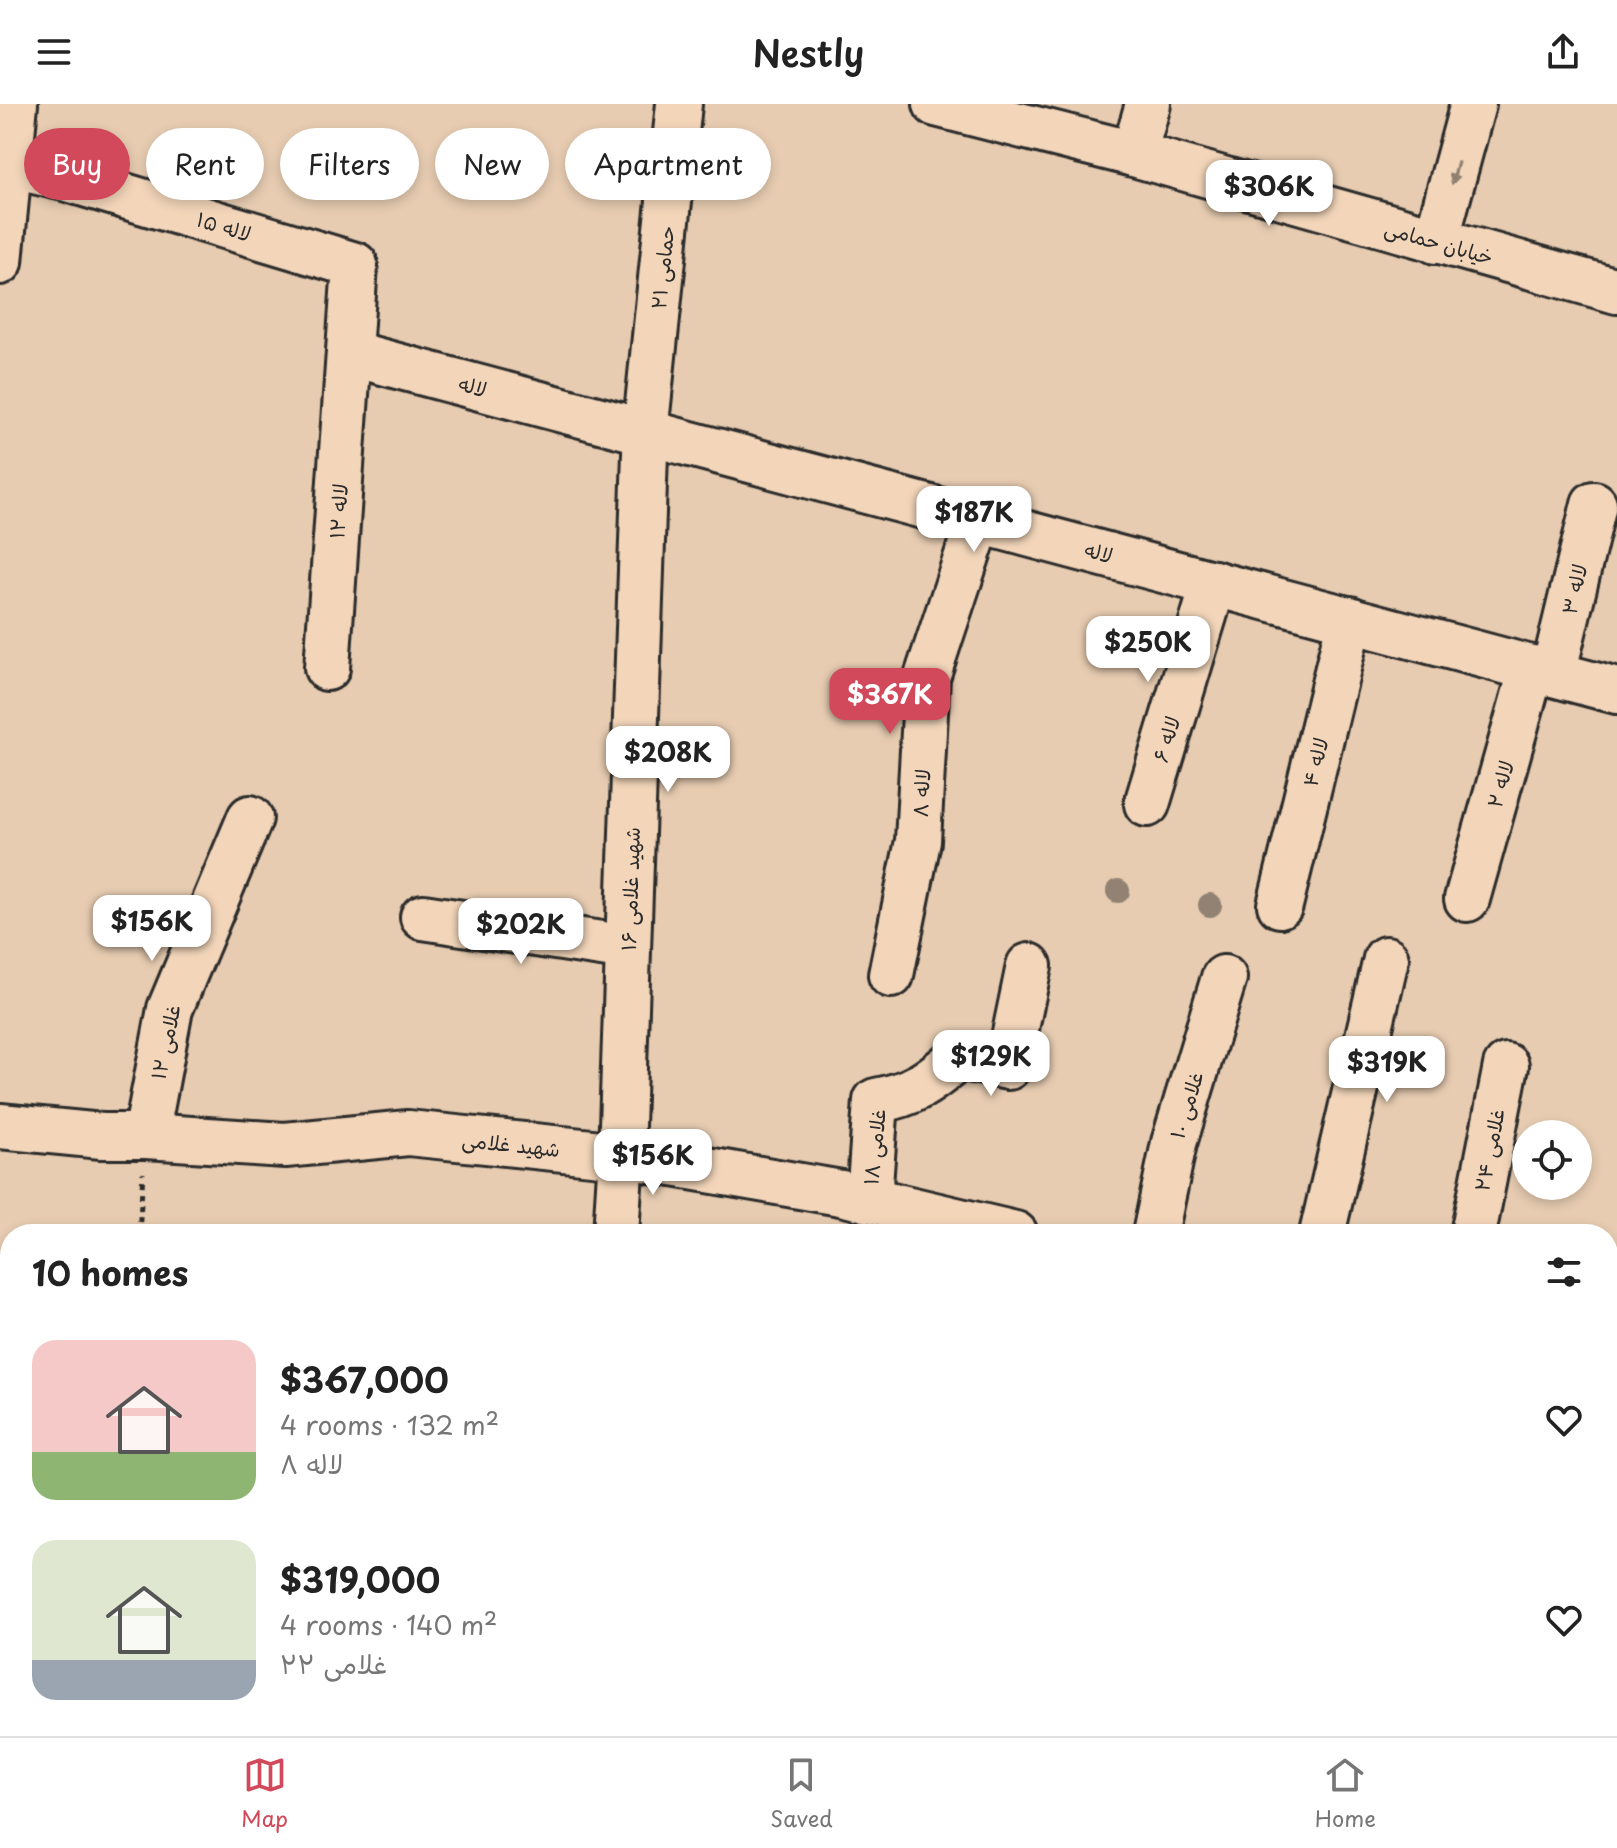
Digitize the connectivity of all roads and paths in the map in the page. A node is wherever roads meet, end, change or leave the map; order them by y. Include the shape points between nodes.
1 (15, 104) edge
2 (679, 104) edge
3 (936, 104) edge
4 (1148, 104) edge
5 (1473, 104) edge
6 (1134, 154) junction
7 (9, 165) junction
8 (1436, 241) junction
9 (0, 262) edge
10 (1617, 291) edge
11 (349, 353) junction
12 (646, 431) junction
13 (1594, 504) dead end
14 (979, 520) junction
15 (1214, 583) junction
16 (1350, 619) junction
17 (327, 668) dead end
18 (1543, 671) junction
19 (1617, 691) edge
20 (1147, 804) dead end
21 (250, 818) dead end
22 (1467, 899) dead end
23 (1280, 905) dead end
24 (423, 917) dead end
25 (628, 948) junction
26 (1386, 959) dead end
27 (1029, 966) dead end
28 (891, 975) dead end
29 (1224, 978) dead end
30 (1506, 1066) dead end
31 (0, 1126) edge
32 (146, 1136) junction
33 (621, 1155) junction
34 (869, 1200) junction
35 (140, 1224) edge
36 (617, 1224) edge
37 (931, 1224) edge
38 (1157, 1224) edge
39 (1324, 1224) edge
40 (1475, 1224) edge

1 - 7 street
2 - 12 street, حمامی ۲۱
3 - 6 street, خیابان حمامی
4 - 6 street
5 -> 8 street
6 - 8 street, خیابان حمامی
7 - 9 street
7 - 11 street, لاله ۱۵ via 355,265
8 - 10 street, خیابان حمامی
11 - 12 street, لاله
11 - 17 street, لاله ۱۲
12 - 14 street, لاله
12 - 25 street, شهید غلامی ۱۶
13 - 18 street, لاله ۳
14 - 15 street, لاله
14 - 28 street, لاله ۸ via 927,677 918,841
15 - 16 street, لاله
15 - 20 street, لاله ۶
16 - 18 street, لاله
16 - 23 street, لاله ۴
18 - 19 street, لاله
18 - 22 street, لاله ۲
21 - 32 street, غلامی ۱۲ via 170,1009
24 - 25 street
25 - 33 street, شهید غلامی ۱۶
26 - 39 street
27 - 34 street, غلامی ۱۸ via 1008,1067 959,1057 928,1084 876,1101
29 - 38 street, غلامی ۱۰ via 1174,1143
30 - 40 street, غلامی ۲۴
31 - 32 street, شهید غلامی
32 - 33 street, شهید غلامی via 285,1145 408,1133
32 - 35 path
33 - 34 street, شهید غلامی
33 - 36 street, شهید غلامی ۱۶
34 - 37 street, شهید غلامی

